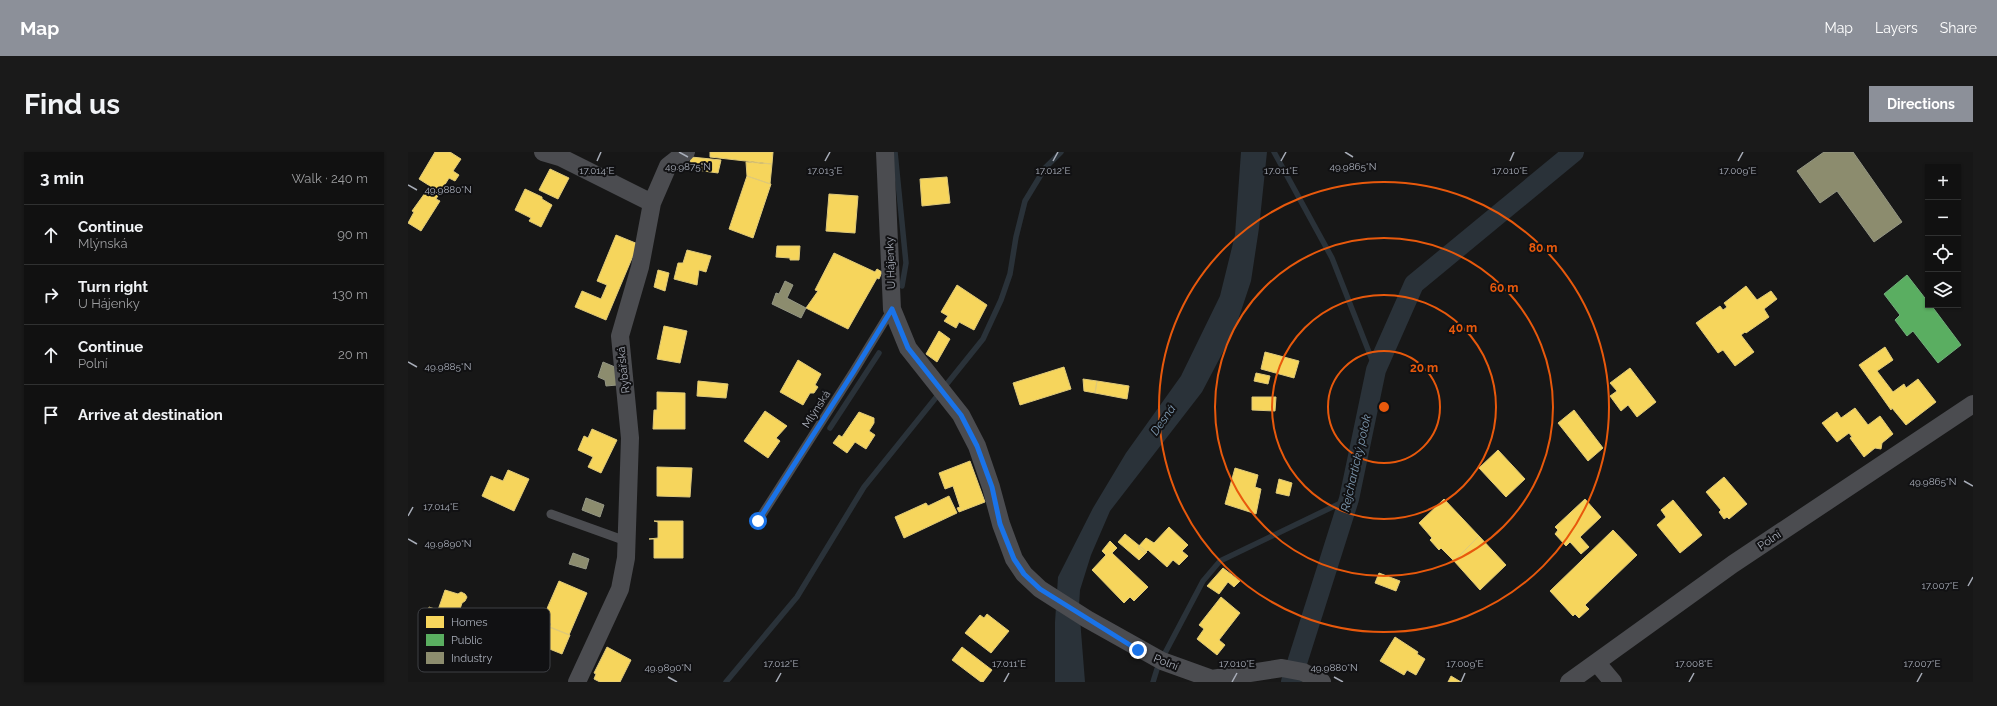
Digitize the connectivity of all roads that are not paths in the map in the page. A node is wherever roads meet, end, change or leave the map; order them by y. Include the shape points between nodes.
1 (543, 152) edge
2 (686, 152) edge
3 (885, 152) edge
4 (652, 203) junction
5 (892, 309) junction
6 (1973, 404) edge
7 (551, 514) dead end
8 (758, 521) dead end
9 (626, 541) junction
10 (1087, 619) joint
11 (1597, 663) junction
12 (1311, 678) edge
13 (577, 682) edge
14 (1569, 682) edge
15 (1613, 682) edge

1 - 4 street via 560,157
2 - 4 street via 668,166
3 - 5 street, U Hájenky
4 - 9 street, Rybářská via 640,268 620,336 630,438
5 - 8 lane, Mlýnská
5 - 10 street, U Hájenky via 908,348 961,415 977,446 992,487 1000,524 1014,559 1024,574 1040,589
6 - 11 street, Polní via 1733,564
7 - 9 lane
9 - 13 street, Rybářská via 626,558 620,589
10 - 12 street, Polní via 1162,662 1212,679 1282,668
11 - 14 street, Polní
11 - 15 street

